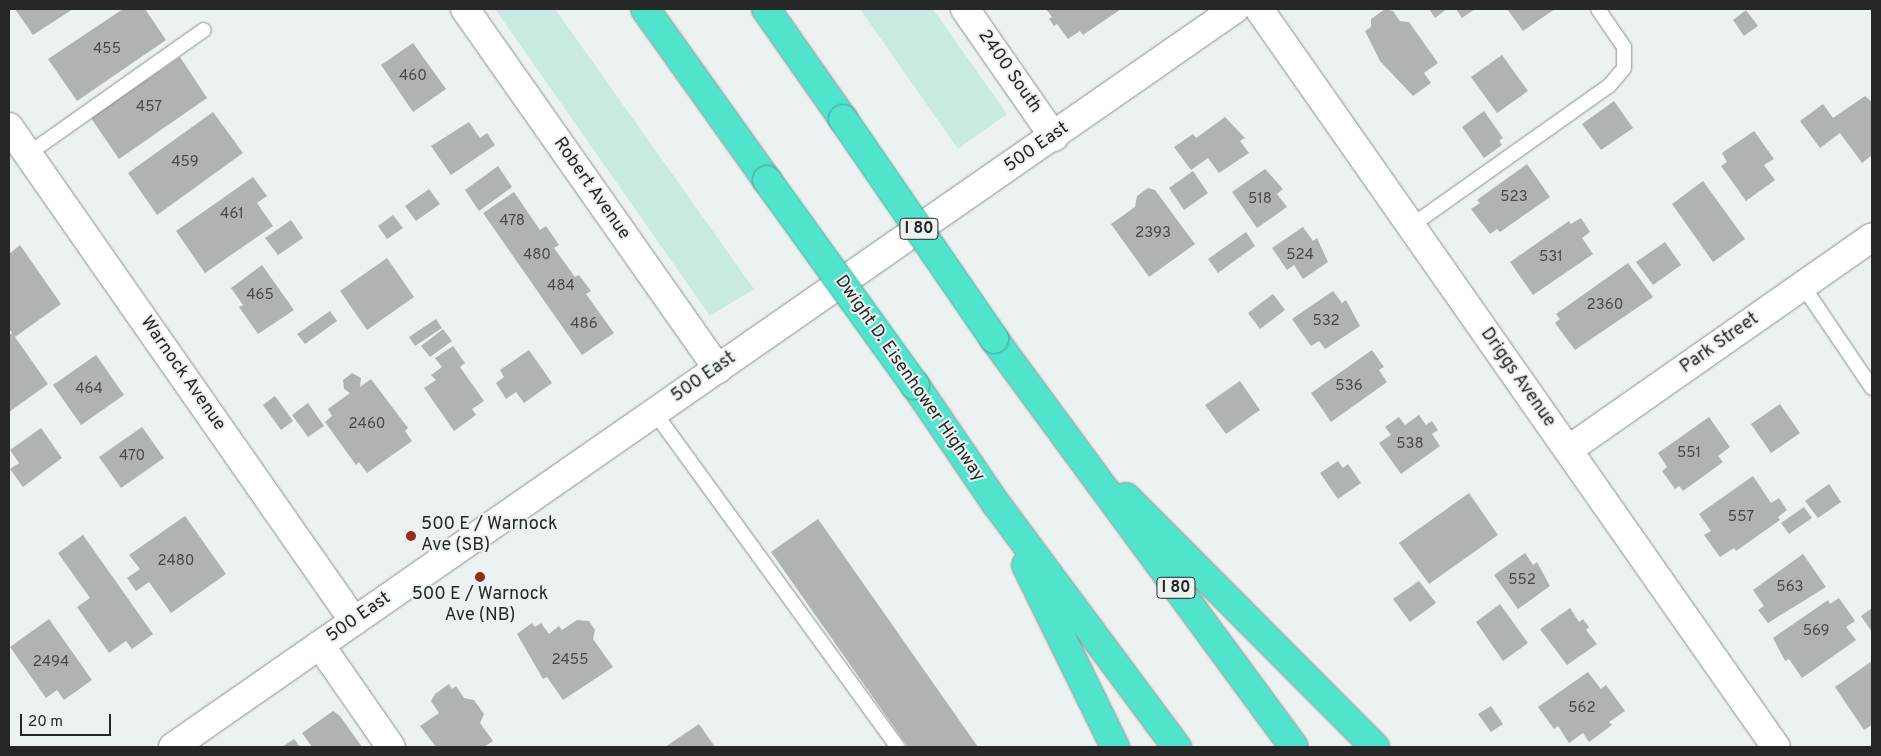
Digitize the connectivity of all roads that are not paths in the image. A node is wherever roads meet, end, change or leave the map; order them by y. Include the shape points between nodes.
1 (464, 9) edge
2 (645, 9) edge
3 (766, 9) edge
4 (964, 9) edge
5 (1235, 9) edge
6 (1259, 9) edge
7 (1598, 9) edge
8 (204, 30) dead end
9 (9, 127) edge
10 (1054, 137) junction
11 (28, 154) junction
12 (1411, 226) junction
13 (1872, 237) edge
14 (1803, 286) junction
15 (718, 369) junction
16 (1872, 388) edge
17 (655, 413) junction
18 (1058, 429) junction
19 (1568, 450) junction
20 (997, 505) junction
21 (354, 621) junction
22 (320, 645) junction
23 (173, 747) edge
24 (391, 747) edge
25 (898, 747) edge
26 (1115, 747) edge
27 (1177, 747) edge
28 (1294, 747) edge
29 (1375, 747) edge
30 (1776, 747) edge

1 - 15 street, Robert Avenue
2 - 20 highway, Dwight D. Eisenhower Highway, bridge via 915,385
3 - 18 highway, I 80, bridge
4 - 10 street, 2400 South
5 - 10 street, 500 East
6 - 12 street, Driggs Avenue
7 - 12 lane via 1624,47 1624,68 1609,86
8 - 11 lane
9 - 11 street, Warnock Avenue
10 - 15 street, 500 East
11 - 21 street, Warnock Avenue
12 - 19 street, Driggs Avenue
13 - 14 street, Park Street
14 - 16 lane
14 - 19 street, Park Street
15 - 17 street, 500 East
17 - 21 street, 500 East
17 - 25 lane
18 - 28 highway, I 80
18 - 29 highway
19 - 30 street, Driggs Avenue
20 - 26 highway
20 - 27 highway, Dwight D. Eisenhower Highway
21 - 22 street, 500 East
22 - 23 street, 500 East
22 - 24 street

